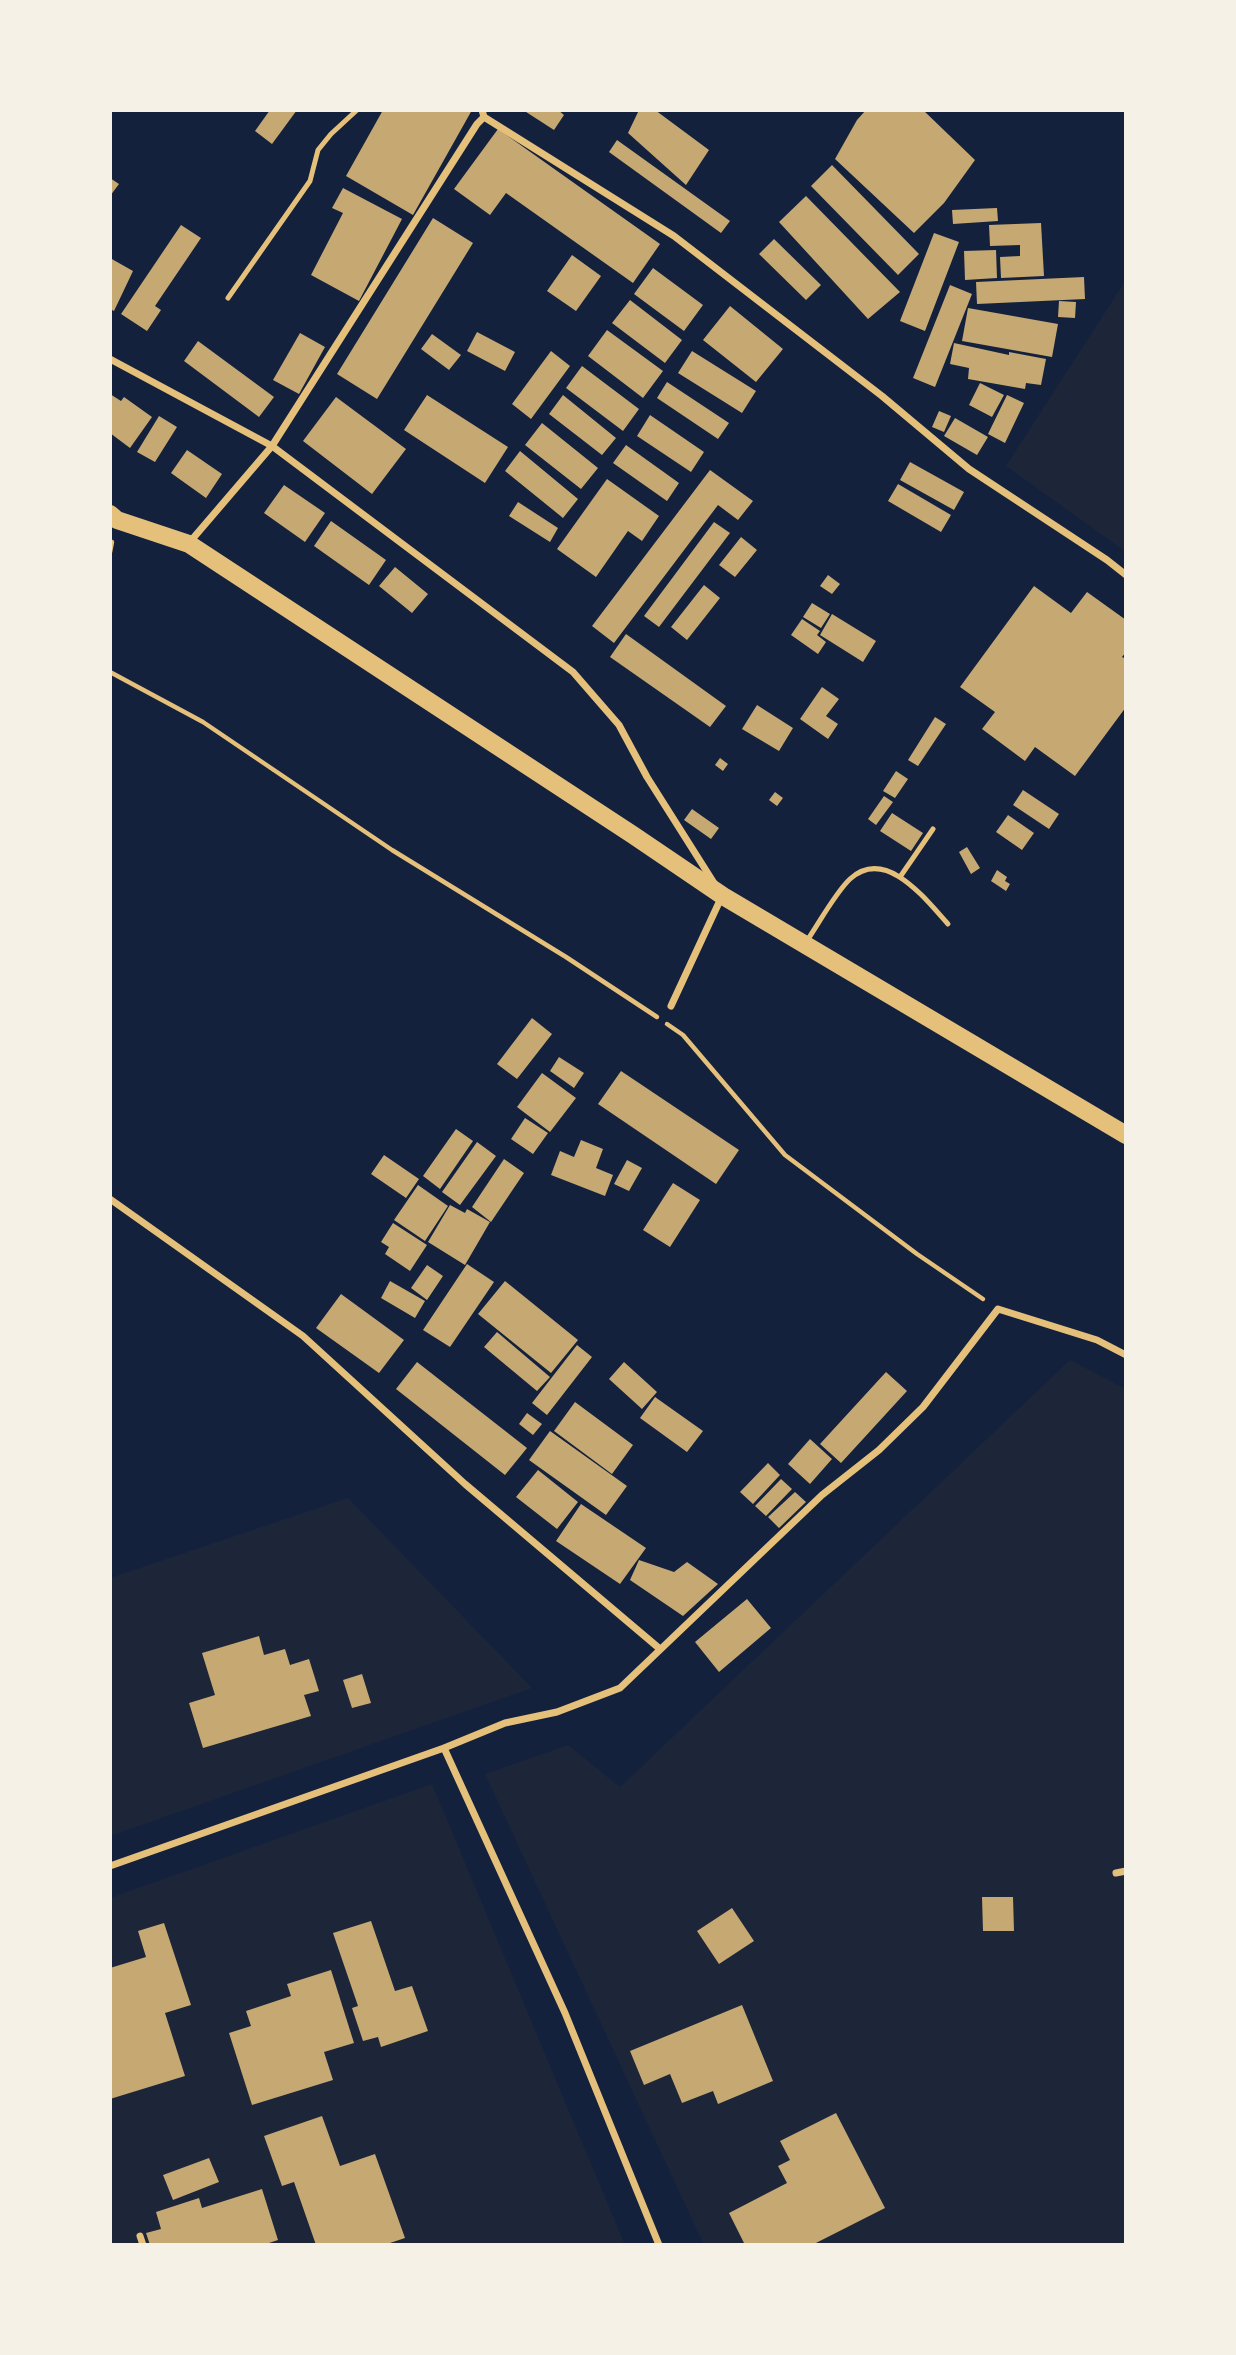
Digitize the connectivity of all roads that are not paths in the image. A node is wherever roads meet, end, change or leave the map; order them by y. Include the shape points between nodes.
1 (358, 110) edge
2 (483, 114) edge
3 (228, 298) dead end
4 (110, 359) edge
5 (272, 446) junction
6 (110, 514) edge
7 (189, 544) junction
8 (1126, 575) edge
9 (933, 829) dead end
10 (900, 877) junction
11 (723, 897) junction
12 (948, 924) dead end
13 (804, 945) junction
14 (671, 1006) dead end
15 (1126, 1135) edge
16 (110, 1199) edge
17 (1126, 1355) edge
18 (660, 1649) junction
19 (444, 1748) junction
20 (110, 1866) edge
21 (1126, 1871) edge
22 (1116, 1873) dead end
23 (139, 2236) dead end
24 (143, 2245) edge
25 (659, 2245) edge

1 - 3 lane via 318,150 310,181
2 - 5 street
2 - 8 street via 674,236 970,469
4 - 5 street
5 - 7 street
5 - 11 street via 573,672 619,725
6 - 7 main road
7 - 11 main road
9 - 10 lane
10 - 12 lane
10 - 13 lane via 874,868 849,880
11 - 13 main road
11 - 14 street
13 - 15 main road
16 - 18 street via 303,1336 465,1484
17 - 18 street via 1097,1340 999,1309 923,1407 879,1450 822,1495
18 - 19 street via 620,1688 607,1694 557,1712 505,1723
19 - 20 street
19 - 25 street via 565,2013
21 - 22 street
23 - 24 street

